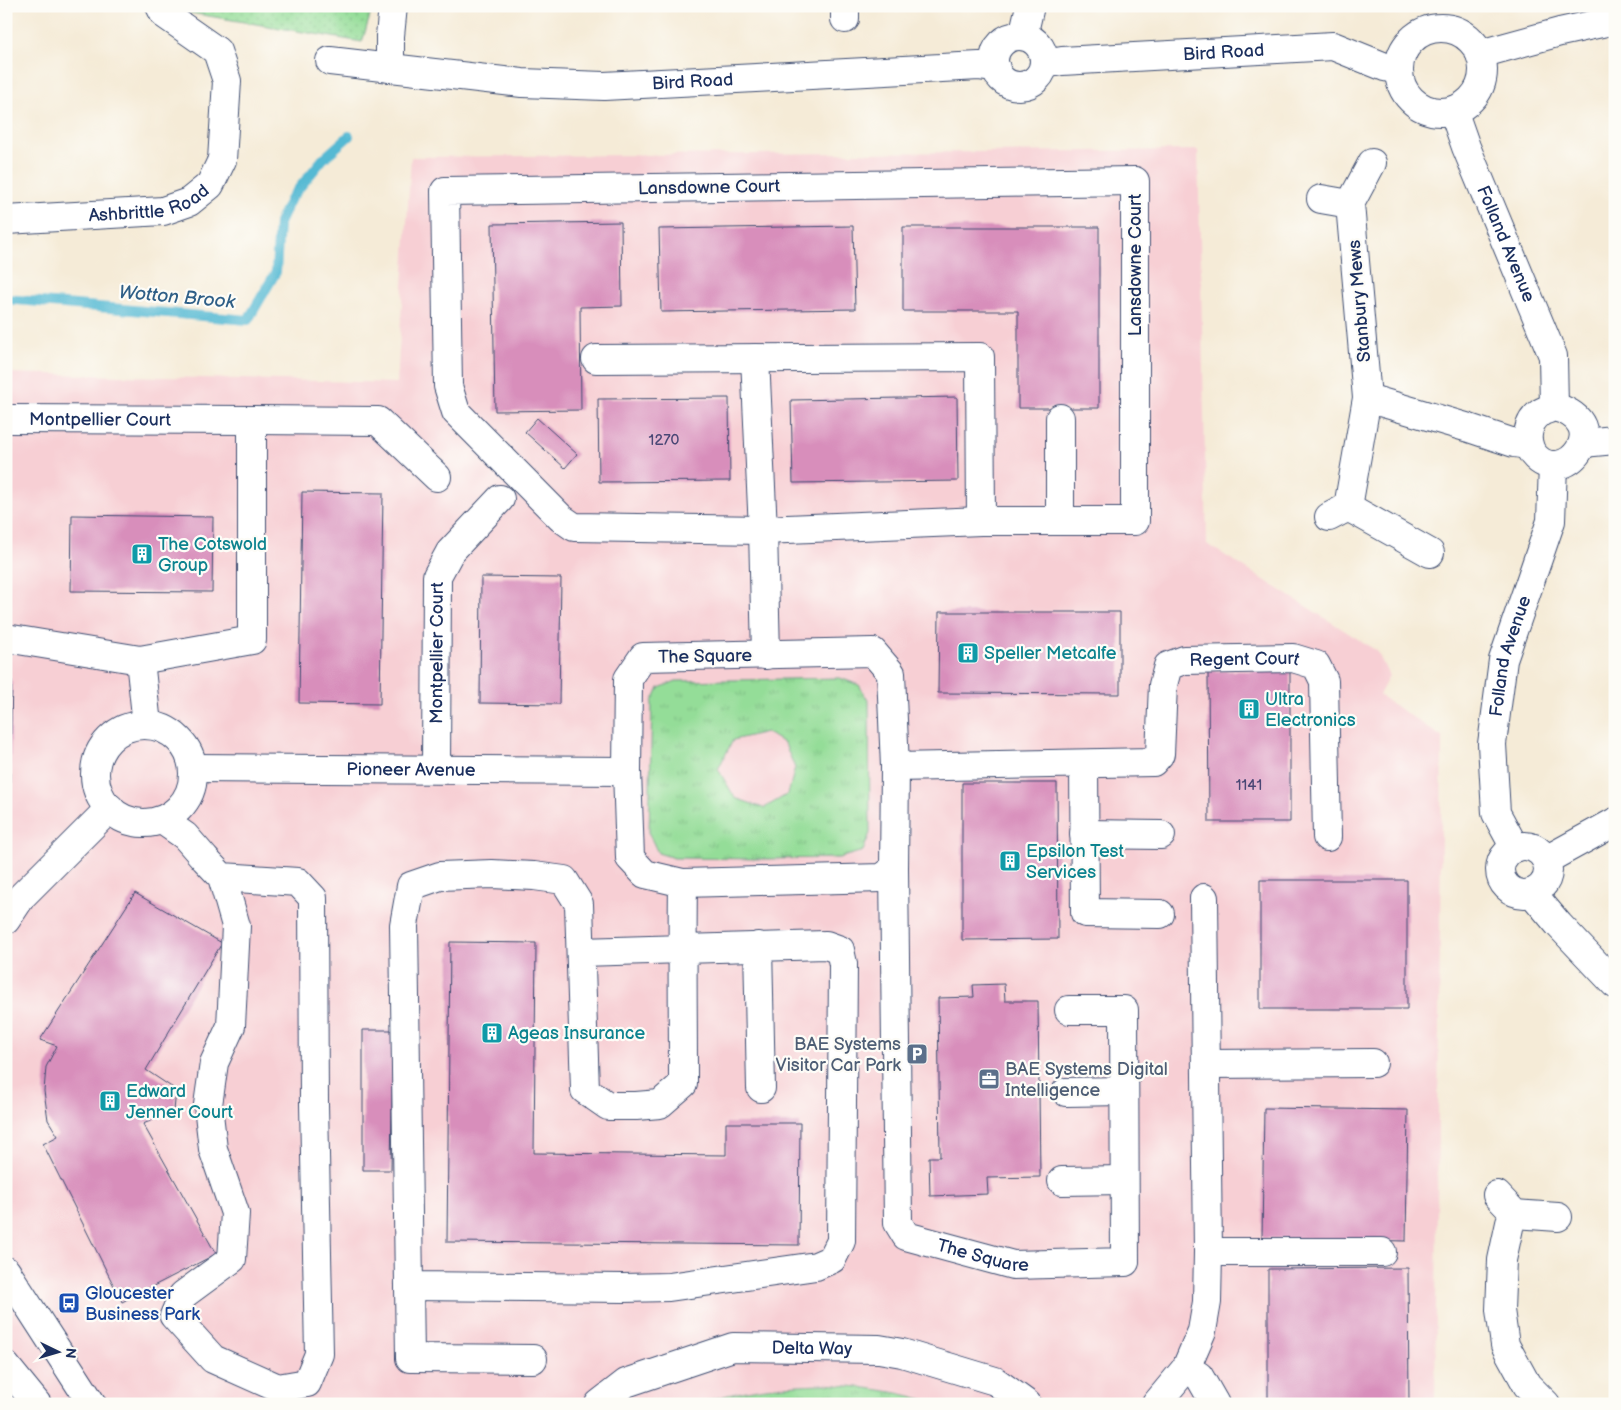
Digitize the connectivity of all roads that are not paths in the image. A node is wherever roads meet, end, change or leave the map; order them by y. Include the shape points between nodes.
1 (160, 6) edge
2 (393, 6) edge
3 (1030, 6) edge
4 (1615, 20) edge
5 (1023, 36) junction
6 (1480, 54) junction
7 (330, 61) dead end
8 (1044, 64) junction
9 (390, 68) junction
10 (996, 68) junction
11 (1398, 70) junction
12 (1453, 110) junction
13 (1372, 163) dead end
14 (1321, 199) dead end
15 (1350, 204) junction
16 (6, 220) edge
17 (755, 358) junction
18 (596, 359) dead end
19 (1367, 398) junction
20 (1554, 407) junction
21 (1060, 418) dead end
22 (6, 419) edge
23 (252, 420) junction
24 (1615, 440) edge
25 (1583, 443) junction
26 (1529, 445) junction
27 (1553, 465) junction
28 (437, 477) dead end
29 (500, 499) dead end
30 (981, 521) junction
31 (1060, 521) junction
32 (763, 530) junction
33 (1430, 553) dead end
34 (6, 638) edge
35 (766, 655) junction
36 (140, 660) junction
37 (147, 725) junction
38 (1084, 764) junction
39 (895, 767) junction
40 (193, 768) junction
41 (436, 769) junction
42 (628, 771) junction
43 (110, 808) junction
44 (162, 820) junction
45 (1615, 822) edge
46 (1084, 834) junction
47 (1161, 835) dead end
48 (1327, 837) dead end
49 (1515, 848) junction
50 (1546, 860) junction
51 (894, 870) junction
52 (222, 877) junction
53 (683, 883) junction
54 (1532, 894) junction
55 (1204, 898) dead end
56 (14, 900) edge
57 (1160, 914) dead end
58 (6, 920) edge
59 (758, 946) junction
60 (683, 948) junction
61 (581, 952) junction
62 (1615, 984) edge
63 (1069, 1010) dead end
64 (1373, 1063) dead end
65 (1206, 1064) junction
66 (761, 1088) dead end
67 (1124, 1091) junction
68 (1066, 1092) dead end
69 (1124, 1180) junction
70 (1062, 1181) dead end
71 (1558, 1217) dead end
72 (1208, 1252) junction
73 (1382, 1252) dead end
74 (6, 1271) edge
75 (409, 1286) junction
76 (533, 1359) dead end
77 (6, 1366) edge
78 (1186, 1368) junction
79 (37, 1404) edge
80 (92, 1404) edge
81 (599, 1404) edge
82 (1026, 1404) edge
83 (1156, 1404) edge
84 (1215, 1404) edge
85 (1546, 1404) edge

1 - 16 street, Ashbrittle Road via 164,14 217,51 227,81 222,160 210,185 189,202 163,211
2 - 9 street
3 - 5 street
4 - 6 street
5 - 8 street via 1036,43 1044,56
5 - 10 street via 1007,39 1001,45 996,52
6 - 11 street via 1470,39 1452,29 1436,28 1422,32 1410,41
6 - 12 street via 1482,80 1476,94
7 - 9 street, Bird Road
8 - 10 street via 1036,79 1021,86 1005,81
8 - 11 street, Bird Road via 1333,46 1385,68
9 - 10 street, Bird Road via 522,83 604,86 979,66
11 - 12 street via 1405,92 1415,103 1438,112
12 - 20 street, Folland Avenue via 1553,356
13 - 15 street
14 - 15 street
15 - 19 street, Stanbury Mews
17 - 18 street
17 - 30 street via 980,357
17 - 32 street
19 - 26 street via 1514,444
19 - 33 street, Stanbury Mews via 1338,512
20 - 25 street via 1576,417 1583,431
20 - 26 street via 1533,420 1527,435
21 - 31 street
22 - 23 street, Montpellier Court
23 - 28 street, Montpellier Court via 378,421
23 - 36 street via 252,640
24 - 25 street
25 - 27 street via 1573,459
26 - 27 street via 1534,454
27 - 49 street, Folland Avenue via 1551,521 1503,660 1492,744 1496,813
29 - 41 street, Montpellier Court via 450,552 437,576
30 - 31 street, Lansdowne Court
30 - 32 street, Lansdowne Court
31 - 32 street, Lansdowne Court via 1135,521 1135,181 445,191 448,386 456,412 561,518 574,527
32 - 35 street
34 - 36 street
35 - 39 street, The Square via 873,652 891,673
35 - 42 street, The Square via 643,657 628,679
36 - 37 street
37 - 40 street via 160,727 183,743
37 - 43 street via 132,726 118,732 100,754 96,783
38 - 39 street, Regent Court
38 - 46 street
38 - 48 street, Regent Court via 1153,762 1160,754 1163,685 1168,666 1184,660 1294,658 1316,665 1324,681
39 - 51 street, The Square
40 - 41 street, Pioneer Avenue
40 - 44 street via 192,784 186,799
41 - 42 street, Pioneer Avenue
42 - 53 street, The Square via 630,858 646,874
43 - 44 street via 134,822
43 - 56 street
44 - 52 street via 185,836
45 - 50 street
46 - 47 street
46 - 57 street via 1085,913
49 - 50 street via 1532,847
49 - 54 street via 1502,860 1501,879 1516,893
50 - 54 street via 1549,868 1547,881
51 - 53 street, The Square via 882,878
51 - 69 street, The Square via 898,1223 906,1236 1013,1265 1124,1262
52 - 52 street via 298,882 313,898 319,1354 307,1383 278,1388 213,1359 174,1316 183,1296 232,1259 235,1213 213,1149 208,1105 214,1063 231,1026 236,926
53 - 60 street
54 - 62 street
55 - 65 street
56 - 58 street
59 - 60 street
59 - 66 street
59 - 75 street via 826,945 840,950 843,964 841,1241 832,1259 816,1266 669,1287
60 - 61 street
60 - 61 street via 683,1084 660,1104 636,1106 608,1106 585,1090
61 - 75 street via 579,904 564,880 492,874 440,876 411,886 404,925
63 - 67 street, The Square via 1124,1010
64 - 65 street
65 - 72 street
67 - 68 street
67 - 69 street, The Square
69 - 70 street
71 - 85 street via 1506,1204 1510,1223 1502,1260 1500,1310 1505,1345 1528,1385
72 - 73 street
72 - 78 street via 1207,1302 1202,1331
74 - 80 street
75 - 76 street via 410,1358
77 - 79 street
78 - 83 street
78 - 84 street via 1199,1376
81 - 82 street, Delta Way via 626,1382 733,1347 902,1353 995,1381

